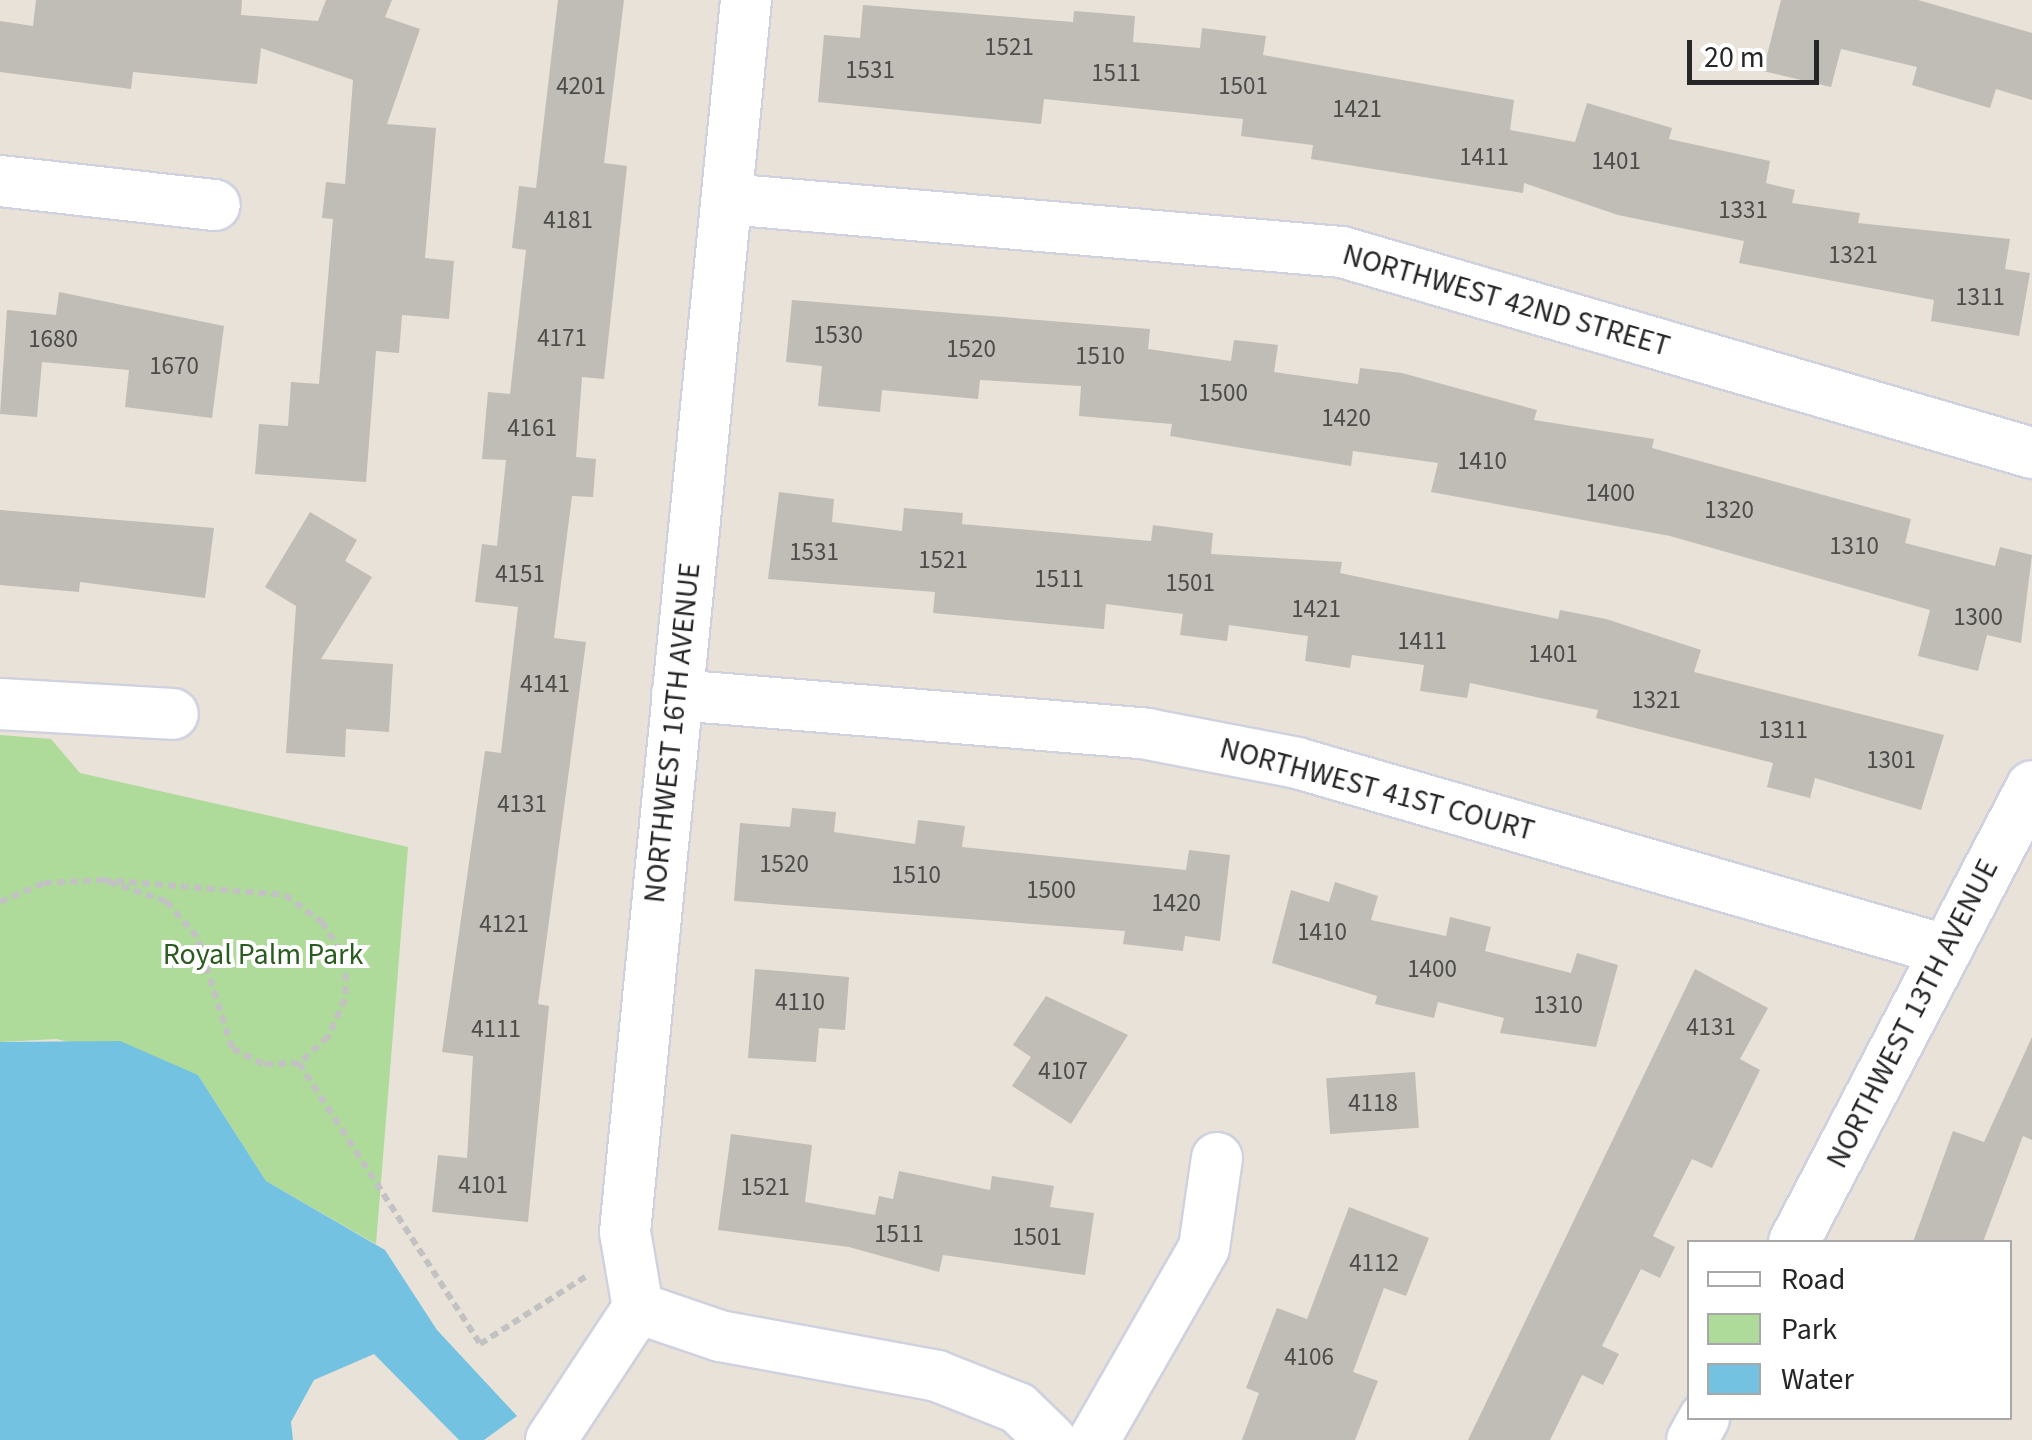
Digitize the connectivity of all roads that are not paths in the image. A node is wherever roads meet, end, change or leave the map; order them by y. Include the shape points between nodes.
1 (746, 0) edge
2 (0, 181) edge
3 (727, 199) junction
4 (215, 206) dead end
5 (2032, 453) edge
6 (676, 695) junction
7 (0, 704) edge
8 (173, 714) dead end
9 (2032, 786) edge
10 (1945, 950) junction
11 (1217, 1158) dead end
12 (1795, 1240) edge
13 (638, 1308) junction
14 (552, 1439) edge
15 (1052, 1440) edge
16 (1094, 1440) edge

1 - 3 street, NORTHWEST 16TH AVENUE
2 - 4 street
3 - 5 street, NORTHWEST 42ND STREET via 1342,252
3 - 6 street, NORTHWEST 16TH AVENUE
6 - 10 street, NORTHWEST 41ST COURT via 1148,734 1297,763
6 - 13 street, NORTHWEST 16TH AVENUE via 626,1232
7 - 8 street
9 - 10 street, NORTHWEST 13TH AVENUE
10 - 12 street, NORTHWEST 13TH AVENUE
11 - 16 street via 1204,1248
13 - 14 street
13 - 15 street via 720,1336 937,1376 1018,1408

